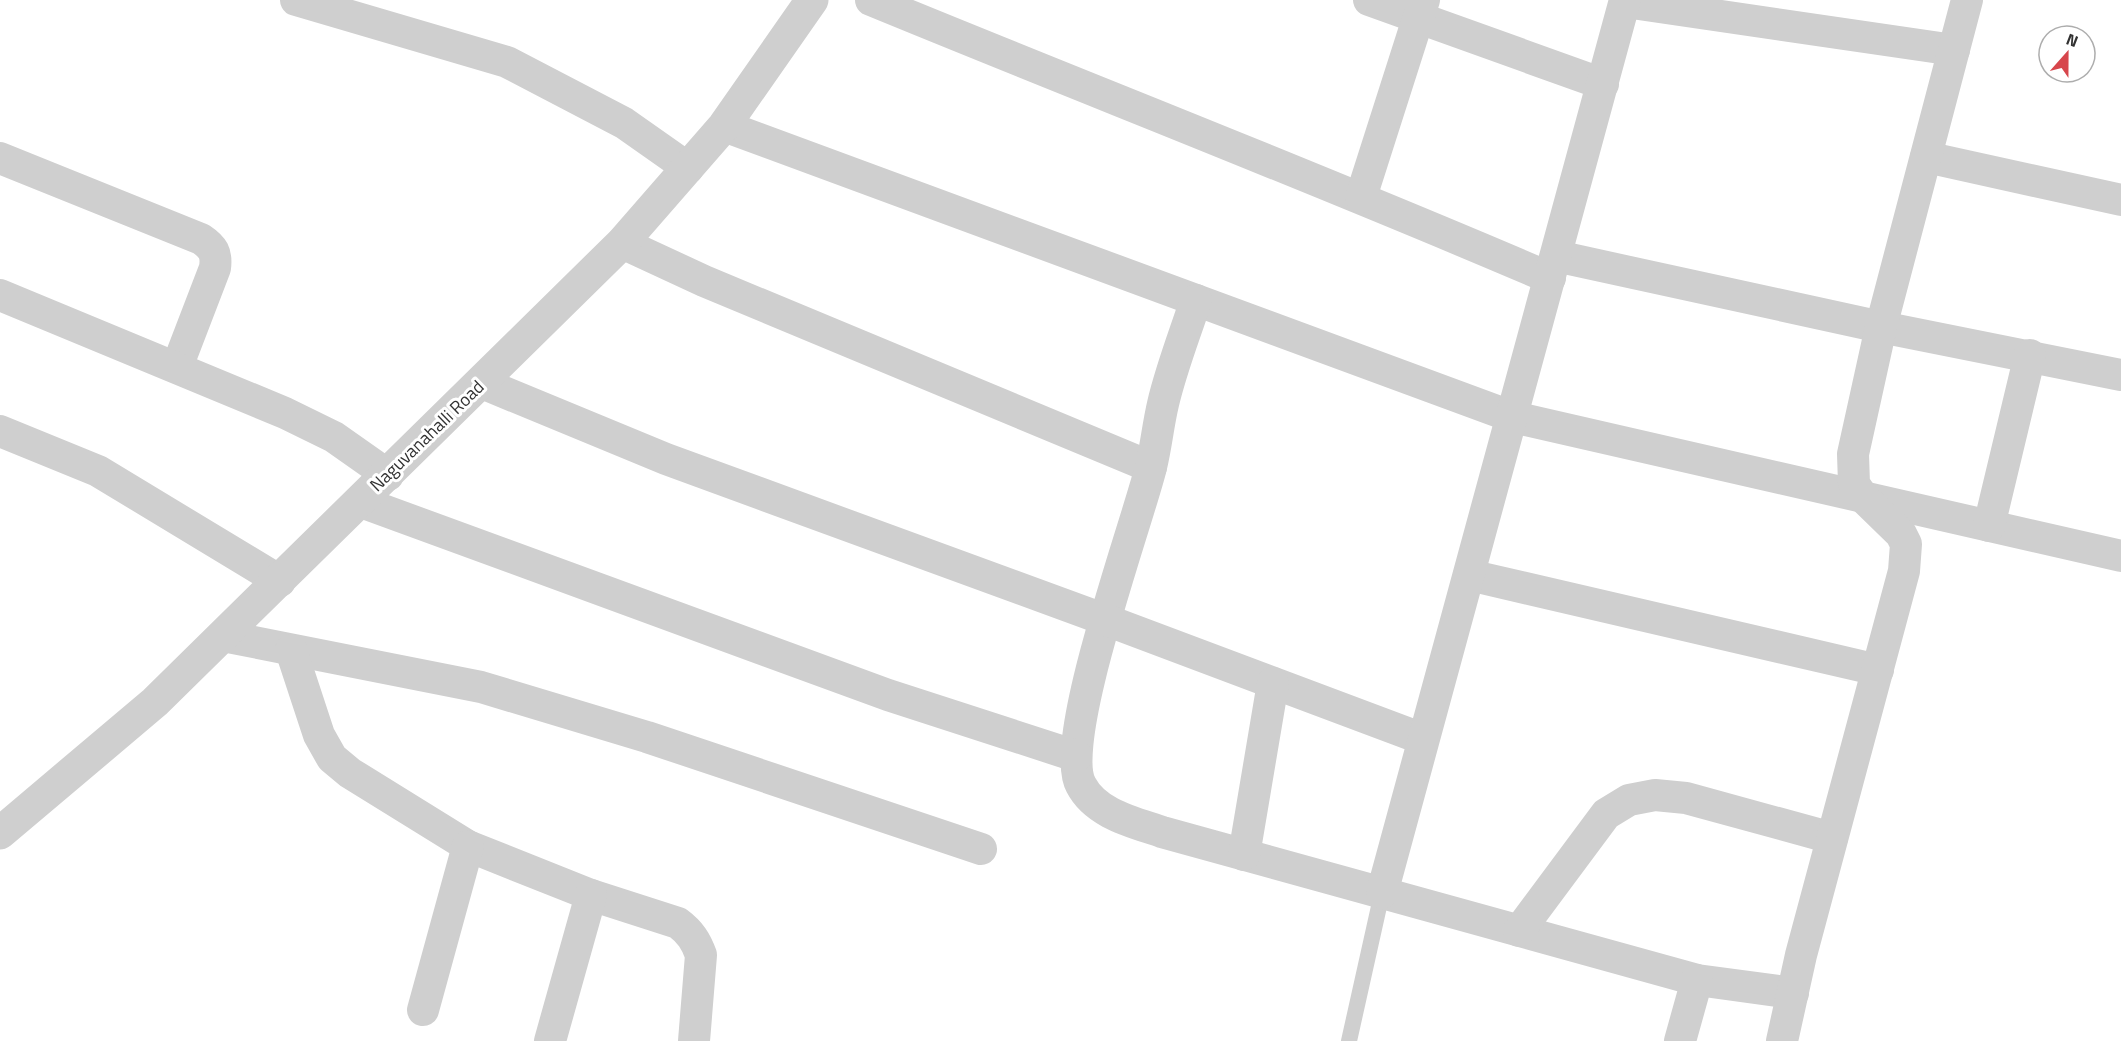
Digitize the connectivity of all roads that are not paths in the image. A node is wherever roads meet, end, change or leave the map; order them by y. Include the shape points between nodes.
1 (296, 0) edge
2 (871, 0) edge
3 (1369, 0) edge
4 (1967, 0) edge
5 (810, 1) edge
6 (1625, 1) edge
7 (1421, 8) edge
8 (1801, 14) edge
9 (1954, 50) junction
10 (1603, 84) junction
11 (724, 126) junction
12 (1926, 157) junction
13 (0, 158) edge
14 (688, 168) junction
15 (1361, 197) junction
16 (2121, 200) edge
17 (622, 243) junction
18 (1553, 267) junction
19 (0, 295) edge
20 (1196, 300) junction
21 (1881, 327) junction
22 (2030, 355) junction
23 (177, 367) junction
24 (2121, 375) edge
25 (482, 383) junction
26 (1513, 417) junction
27 (0, 431) edge
28 (1151, 467) junction
29 (388, 475) junction
30 (1863, 497) junction
31 (360, 502) junction
32 (1989, 526) junction
33 (2121, 556) edge
34 (1469, 575) junction
35 (280, 581) junction
36 (1106, 620) junction
37 (223, 636) junction
38 (291, 650) junction
39 (1878, 670) junction
40 (1273, 683) junction
41 (1423, 739) junction
42 (1076, 756) junction
43 (0, 833) edge
44 (1832, 838) junction
45 (468, 846) junction
46 (981, 849) dead end
47 (1244, 855) junction
48 (1382, 893) junction
49 (591, 895) junction
50 (1519, 931) junction
51 (1697, 980) junction
52 (1793, 993) junction
53 (423, 1010) dead end
54 (550, 1041) edge
55 (694, 1041) edge
56 (1349, 1041) edge
57 (1680, 1041) edge
58 (1782, 1041) edge

1 - 14 street via 507,62 624,123
2 - 15 street
3 - 7 street
4 - 9 street
5 - 11 street, Naguvanahalli Road
6 - 8 street
6 - 10 street
7 - 10 street
7 - 15 street
8 - 9 street
9 - 12 street
10 - 18 street
11 - 14 street, Naguvanahalli Road
11 - 20 street
12 - 16 street
12 - 21 street
13 - 23 street via 201,239 214,249 215,268
14 - 17 street, Naguvanahalli Road
15 - 18 street
17 - 25 street, Naguvanahalli Road
17 - 28 street
18 - 21 street
18 - 26 street
19 - 23 street
20 - 26 street
20 - 28 street via 1163,402
21 - 22 street
21 - 30 street via 1853,454 1854,484
22 - 24 street
22 - 32 street
23 - 29 street via 334,437
25 - 29 street, Naguvanahalli Road
25 - 36 street via 666,459
26 - 30 street
26 - 34 street
27 - 35 street via 98,471
28 - 36 street
29 - 31 street, Naguvanahalli Road
30 - 32 street
30 - 39 street via 1902,534 1906,544 1904,571
31 - 35 street, Naguvanahalli Road
31 - 42 street via 888,695
32 - 33 street
34 - 39 street
34 - 41 street
35 - 37 street, Naguvanahalli Road
36 - 40 street
36 - 42 street via 1086,694
37 - 38 street
37 - 43 street, Naguvanahalli Road via 155,702
38 - 45 street via 319,735 332,758
38 - 46 street via 481,687 647,737
39 - 44 street
40 - 41 street
40 - 47 street
41 - 48 street
42 - 47 street via 1080,785 1096,805 1162,832
44 - 50 street via 1686,798 1655,795 1629,800 1606,814
44 - 52 street
45 - 49 street
45 - 53 street
47 - 48 street
48 - 50 street
48 - 56 lane
49 - 54 street
49 - 55 street via 678,923 697,942 701,980
50 - 51 street
51 - 52 street
51 - 57 street
52 - 58 street

